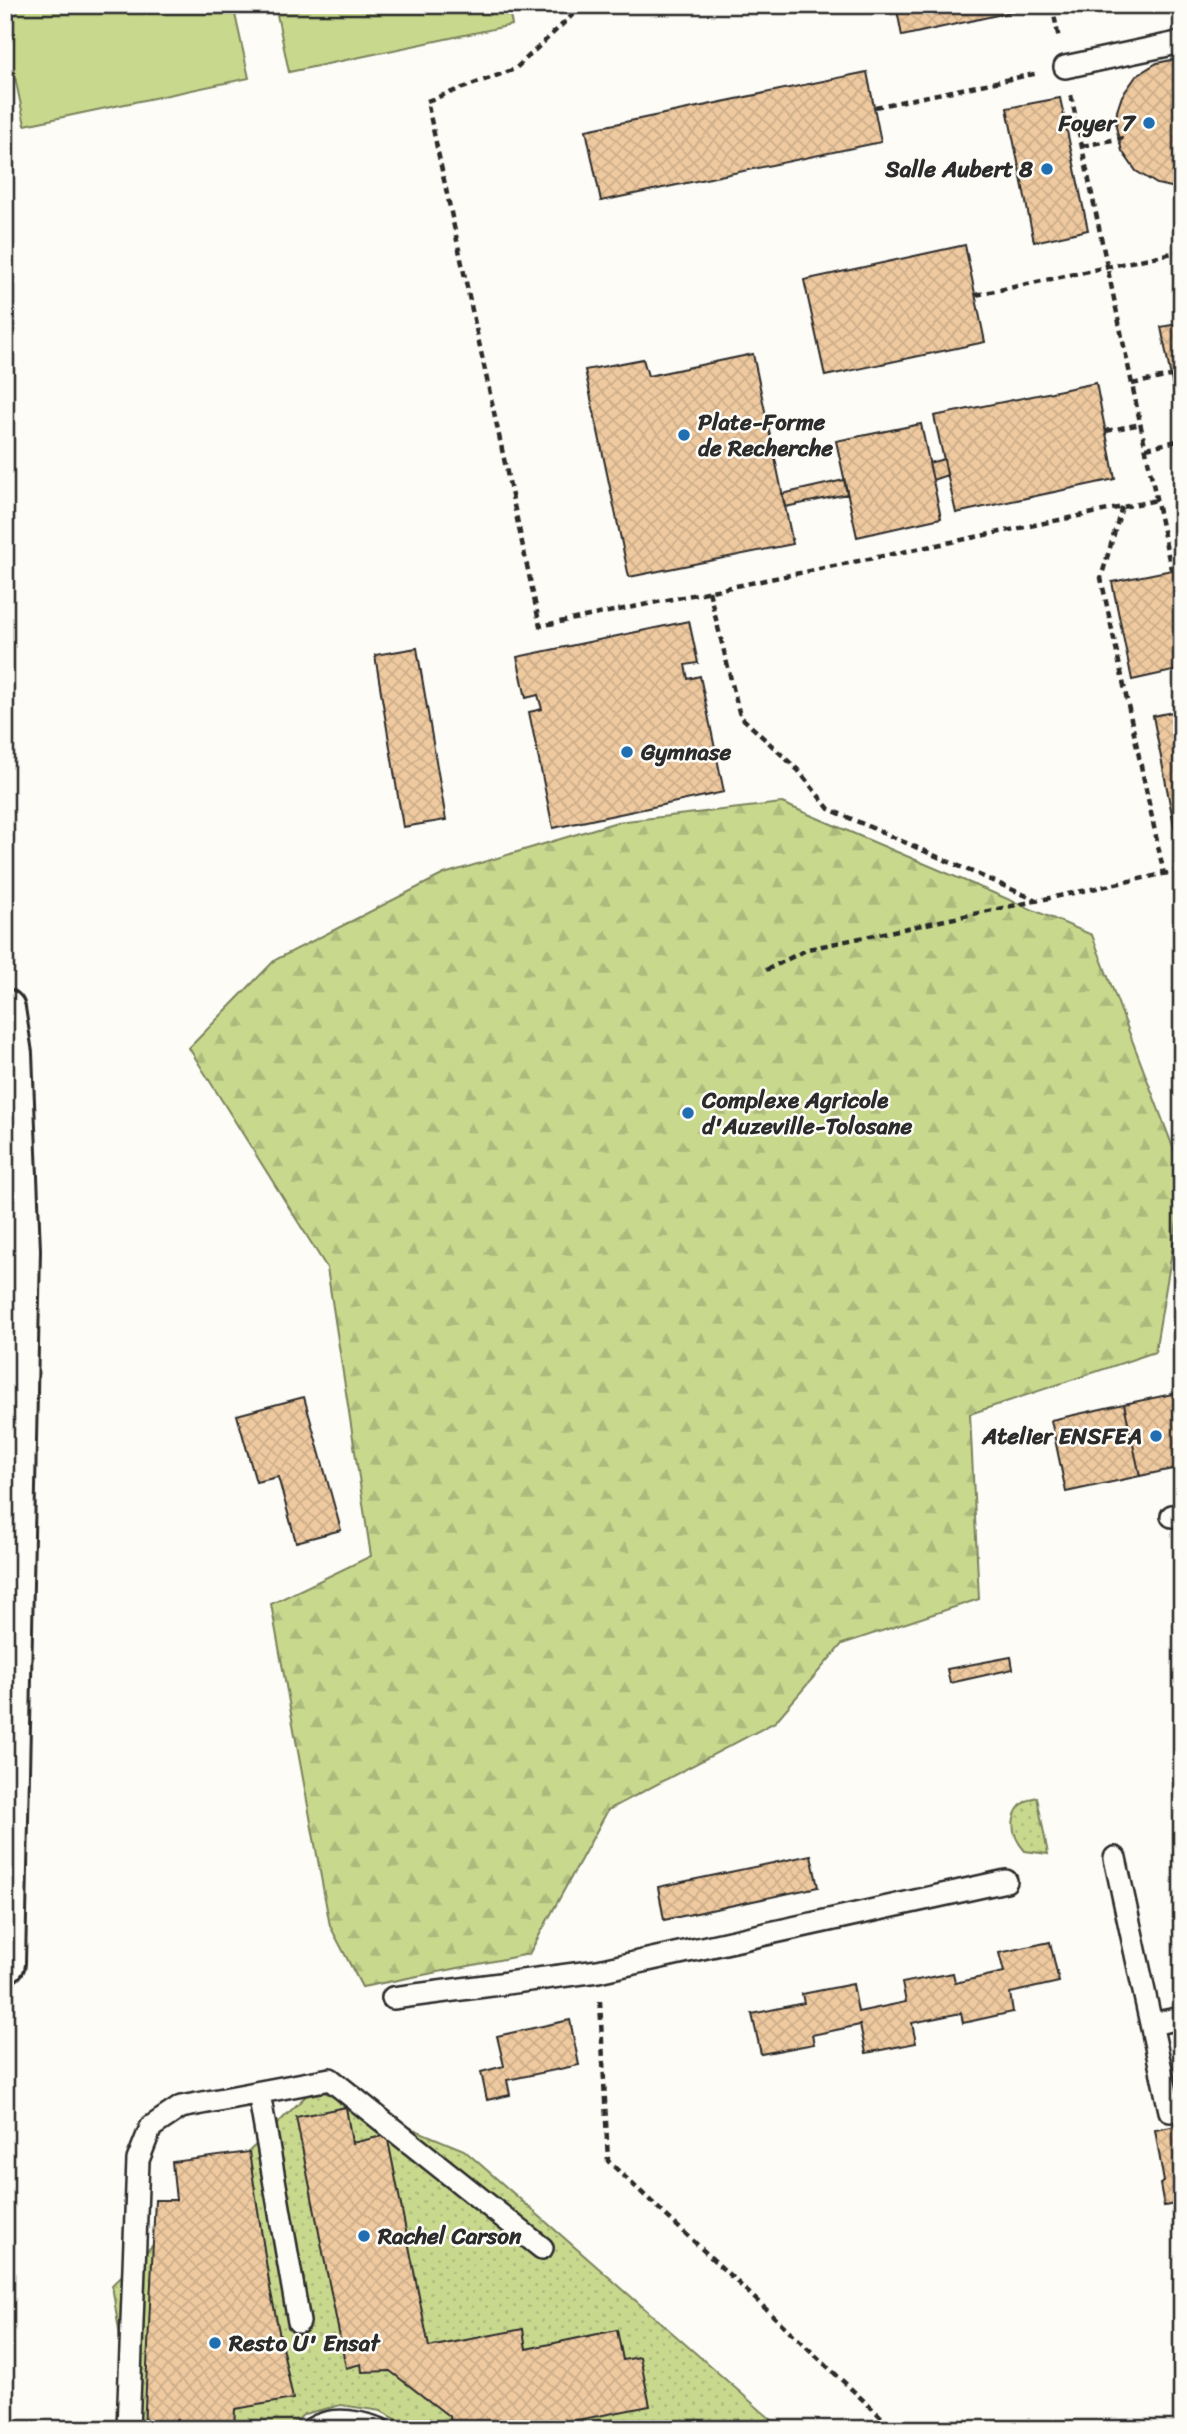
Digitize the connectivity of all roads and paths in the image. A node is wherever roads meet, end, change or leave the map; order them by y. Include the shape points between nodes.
1 (583, 5) edge
2 (1052, 5) edge
3 (1182, 42) edge
4 (1065, 67) junction
5 (875, 107) dead end
6 (1123, 138) dead end
7 (1082, 146) junction
8 (1182, 251) edge
9 (1107, 267) junction
10 (976, 295) dead end
11 (1170, 376) dead end
12 (1132, 384) junction
13 (1141, 424) junction
14 (1107, 430) dead end
15 (1182, 440) edge
16 (1146, 448) junction
17 (1157, 500) junction
18 (1122, 507) junction
19 (1171, 569) dead end
20 (709, 591) junction
21 (1182, 870) edge
22 (1164, 874) junction
23 (1036, 900) junction
24 (766, 970) dead end
25 (5, 1009) edge
26 (1115, 1858) dead end
27 (1006, 1881) dead end
28 (5, 1963) edge
29 (598, 1971) junction
30 (393, 1998) dead end
31 (1182, 2018) edge
32 (1151, 2024) junction
33 (259, 2094) junction
34 (1170, 2111) dead end
35 (542, 2248) dead end
36 (299, 2322) dead end
37 (128, 2429) edge
38 (312, 2429) edge
39 (379, 2429) edge
40 (894, 2429) edge

1 - 20 path via 515,69 427,101 540,626
2 - 4 path
3 - 4 lane
4 - 5 path
4 - 7 path
6 - 7 path
7 - 9 path
8 - 9 path
9 - 10 path
9 - 12 path
11 - 12 path
12 - 13 path
13 - 14 path
13 - 16 path
15 - 16 path
16 - 17 path
17 - 18 path
17 - 19 path
18 - 20 path
18 - 22 path via 1101,578
20 - 23 path via 740,716 798,770 829,810
21 - 22 path
22 - 23 path
23 - 24 path via 808,949
25 - 28 street via 12,1054 20,1250
26 - 32 lane
27 - 29 lane
29 - 30 lane
29 - 40 path via 608,2161
31 - 32 lane
32 - 34 lane
33 - 35 lane via 330,2079
33 - 36 lane
33 - 37 lane via 181,2107 151,2127 138,2160
38 - 39 lane via 323,2422 357,2421

